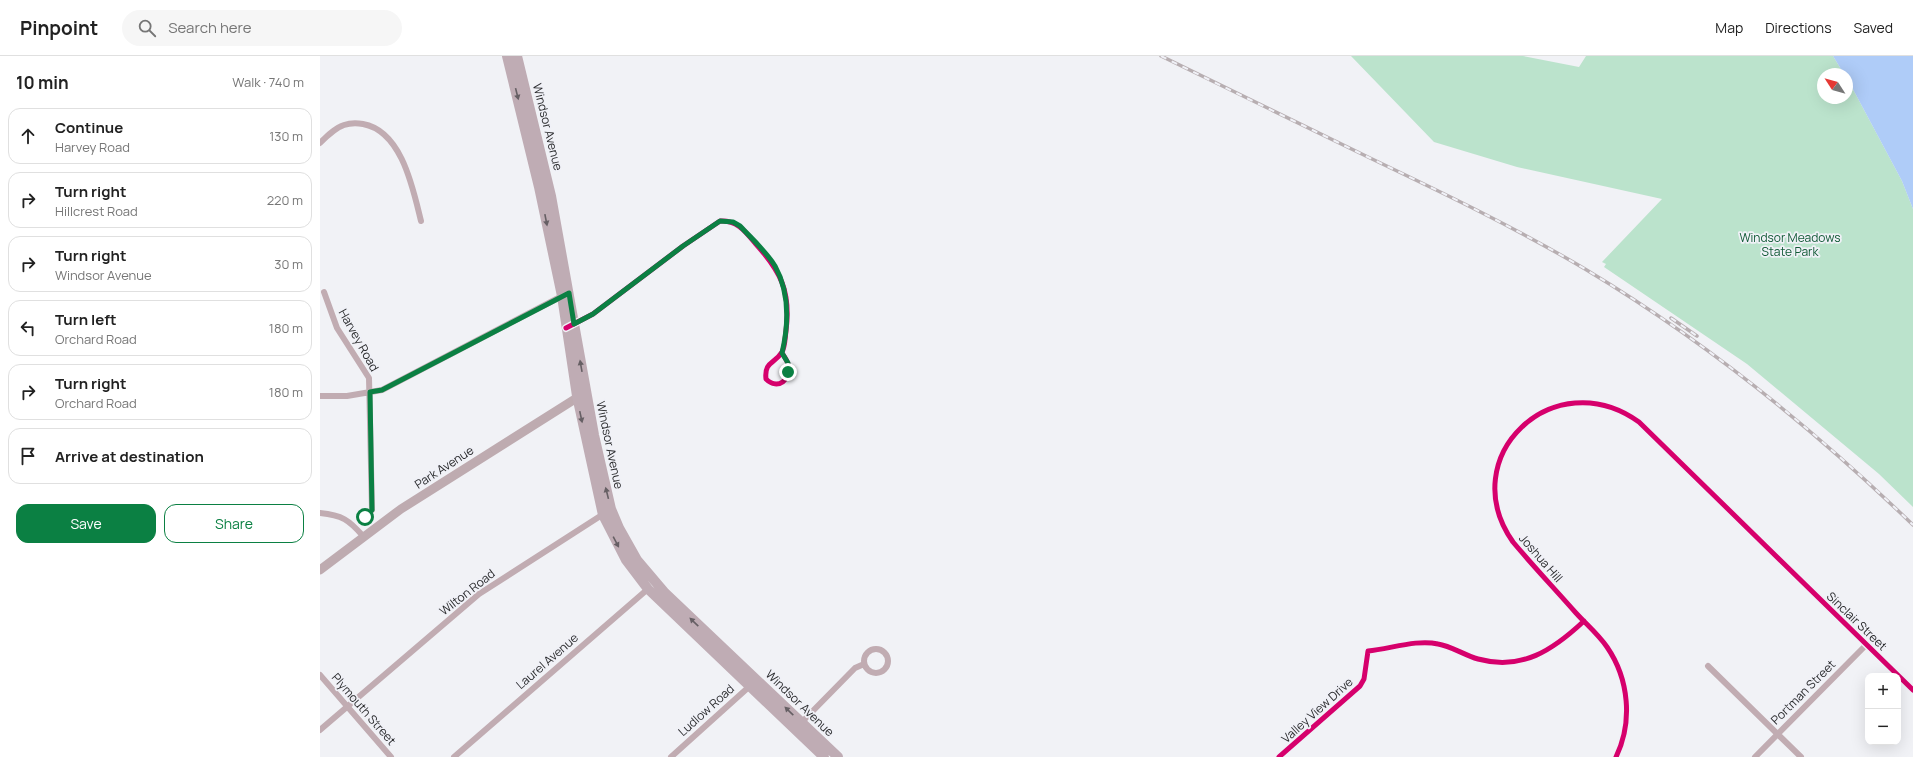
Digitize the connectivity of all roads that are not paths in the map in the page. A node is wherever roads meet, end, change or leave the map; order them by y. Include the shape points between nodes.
1 (507, 56) edge
2 (517, 56) edge
3 (320, 143) edge
4 (421, 221) dead end
5 (324, 292) dead end
6 (566, 294) junction
7 (570, 326) junction
8 (782, 353) junction
9 (370, 392) junction
10 (581, 395) junction
11 (320, 396) edge
12 (612, 509) junction
13 (320, 513) edge
14 (603, 515) junction
15 (365, 517) dead end
16 (363, 536) junction
17 (1786, 566) joint
18 (320, 570) edge
19 (651, 586) junction
20 (1584, 621) junction
21 (1867, 644) junction
22 (864, 664) junction
23 (1708, 666) dead end
24 (320, 675) edge
25 (753, 683) junction
26 (1913, 690) edge
27 (347, 706) junction
28 (798, 726) junction
29 (320, 730) edge
30 (1777, 734) junction
31 (391, 757) edge
32 (454, 757) edge
33 (671, 757) edge
34 (824, 757) edge
35 (838, 757) edge
36 (1279, 757) edge
37 (1616, 757) edge
38 (1755, 757) edge
39 (1801, 757) edge

1 -> 6 main road, Windsor Avenue
2 - 6 main road, Windsor Avenue via 551,196
3 - 4 street via 345,124 362,124 378,130 399,153 409,177
5 - 9 street, Harvey Road via 337,328 369,378
6 - 7 main road, Windsor Avenue
6 - 9 street via 382,390
7 - 8 street via 593,314 720,221 733,222 740,226 774,265 783,285 788,313
7 - 10 main road, Windsor Avenue
8 - 8 street via 765,371 770,384 784,381 788,372 788,363
9 - 11 street via 347,396
9 - 15 street, Harvey Road via 372,510
12 -> 10 main road, Windsor Avenue via 594,435
10 -> 14 main road, Windsor Avenue
10 - 16 main road, Park Avenue via 401,509
12 - 14 street, Wilton Road
12 - 19 main road, Windsor Avenue via 619,528
13 - 16 street via 343,518
14 -> 19 main road, Windsor Avenue via 626,560
14 - 27 street, Wilton Road via 479,594
16 - 18 main road, Park Avenue
17 - 20 street, Joshua Hill via 1628,414 1588,402 1563,404 1535,416 1512,438 1498,466 1496,498 1506,532
17 - 21 street, Sinclair Street
19 - 25 main road, Windsor Avenue
19 - 32 street, Laurel Avenue
20 - 36 street, Valley View Drive via 1563,641 1544,653 1503,663 1478,659 1426,642 1388,650 1368,651 1364,679 1360,686
20 - 37 street, Joshua Hill via 1606,646 1623,677 1627,705 1626,720
21 - 26 street, Sinclair Street
21 - 30 street, Portman Street
22 - 22 street via 871,672 879,672 887,666 888,658 884,651 873,649 866,653
22 - 28 street via 855,668
23 - 30 street
24 - 27 street, Plymouth Street
25 - 28 main road, Windsor Avenue
25 - 33 street, Ludlow Road
27 - 29 street, Wilton Road
27 - 31 street, Plymouth Street
28 - 34 main road, Windsor Avenue
28 - 35 main road, Windsor Avenue
30 - 38 street, Portman Street
30 - 39 street

